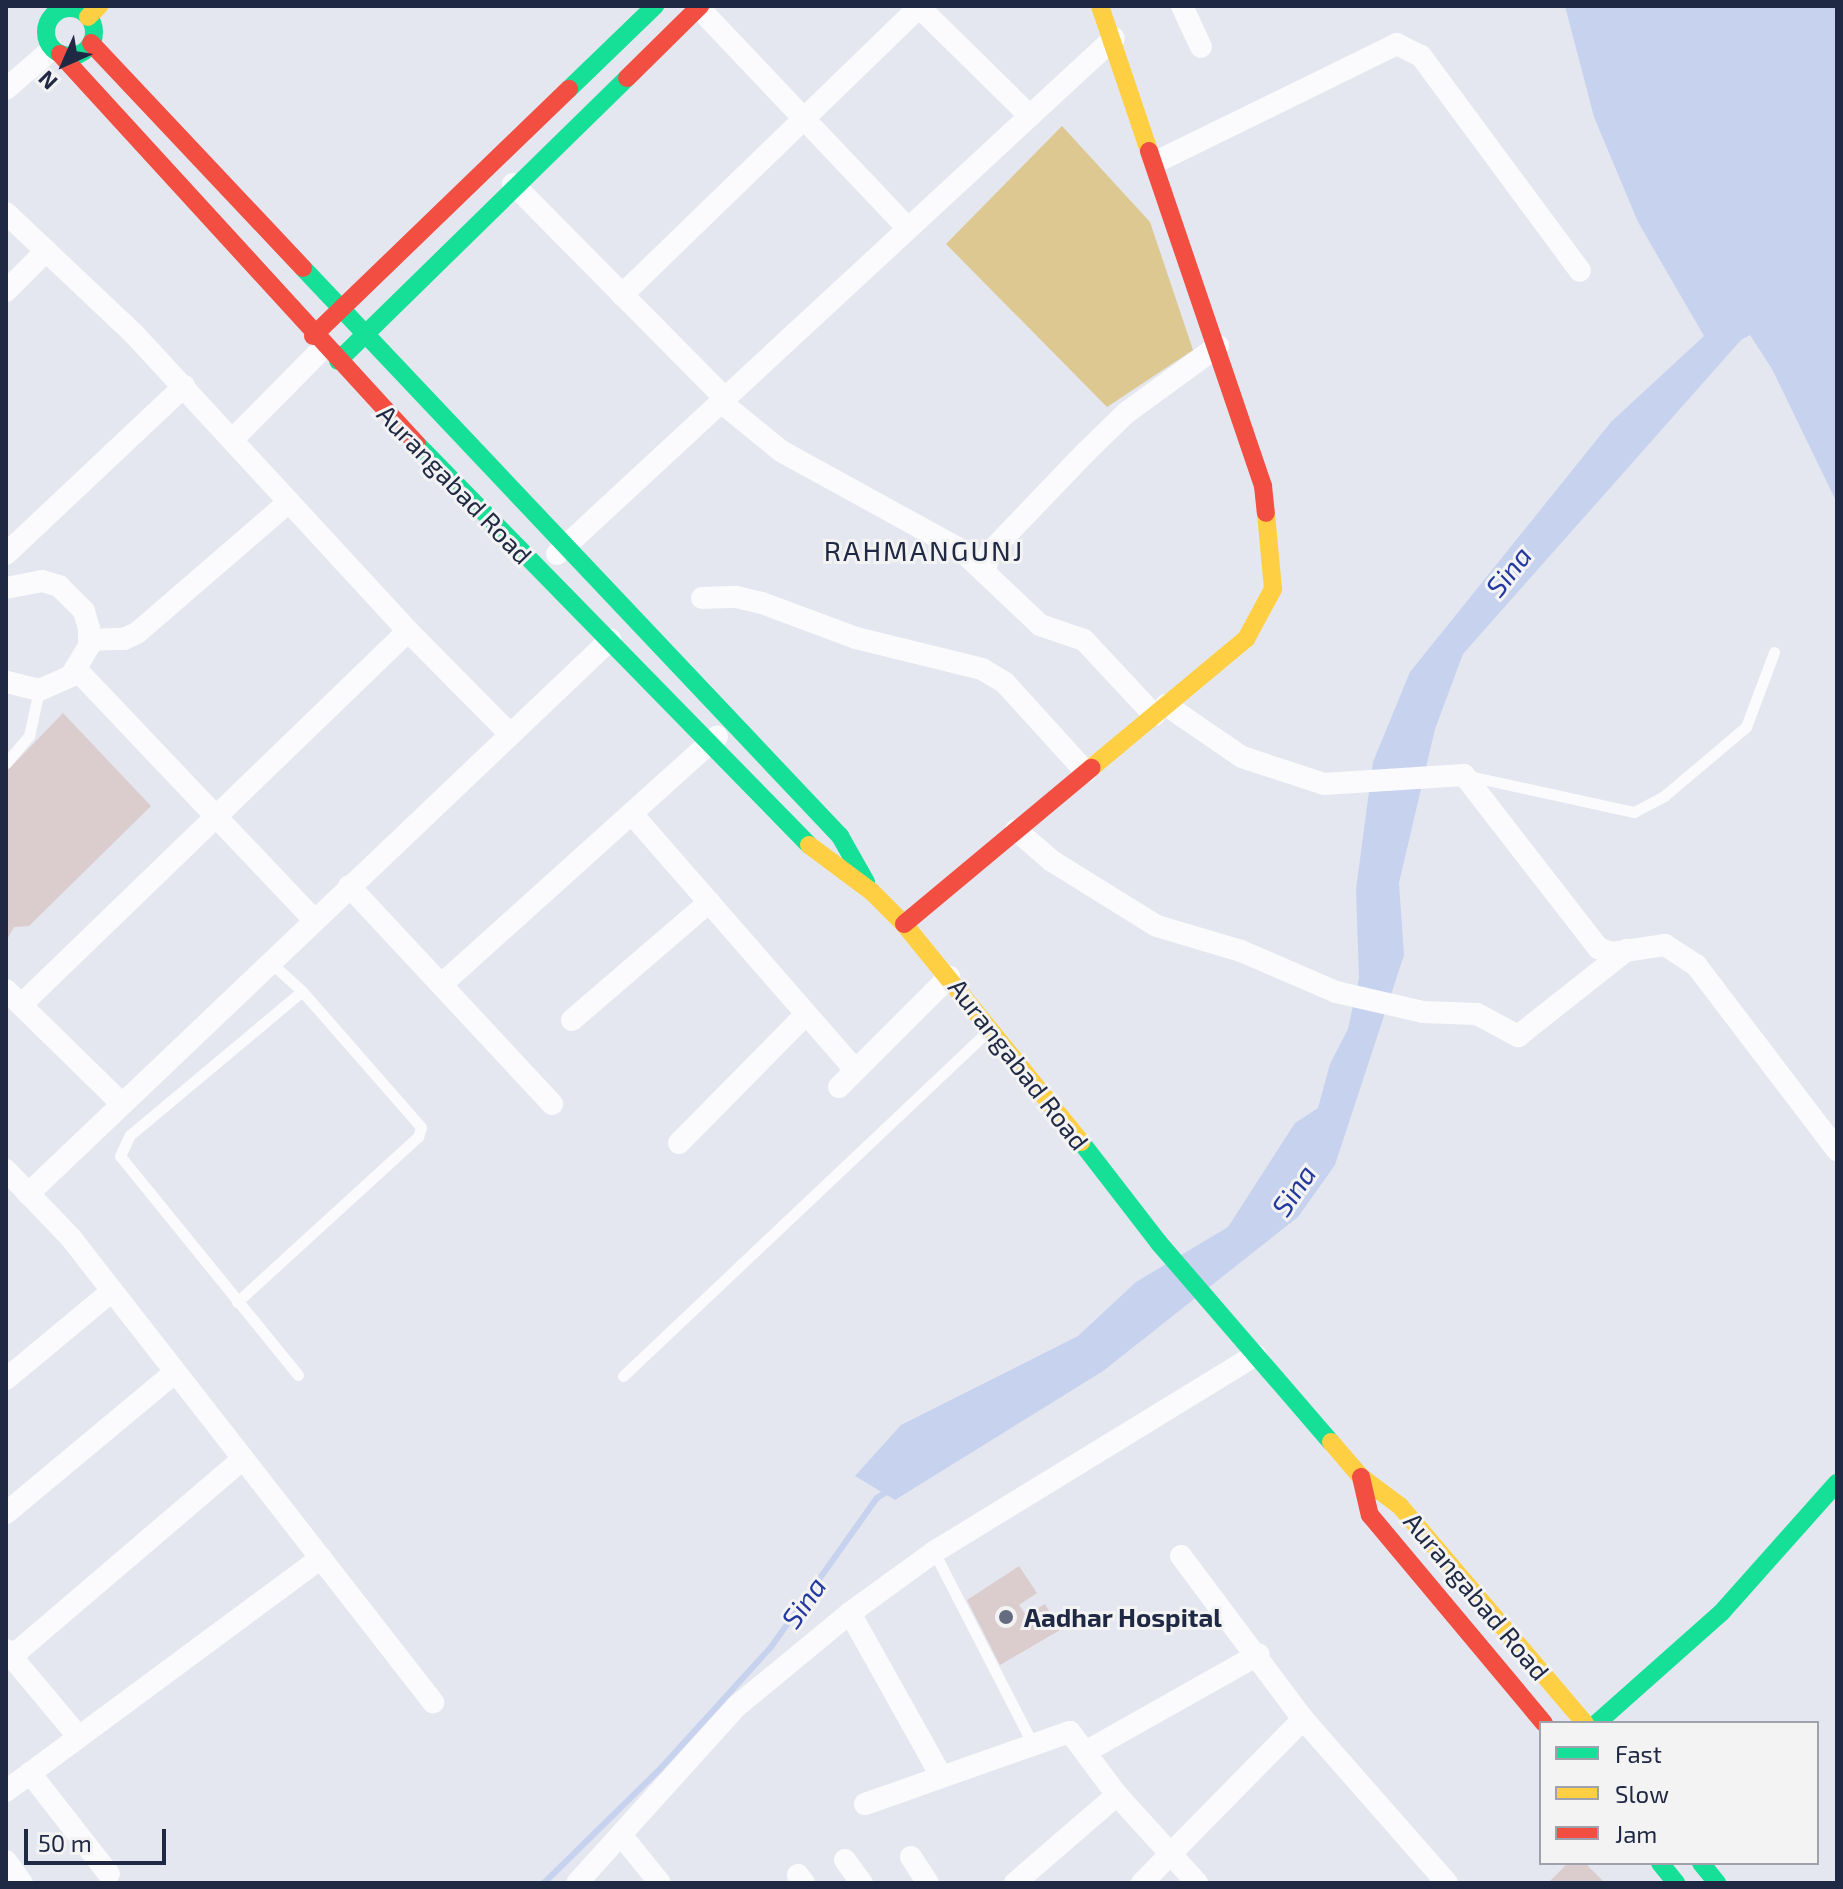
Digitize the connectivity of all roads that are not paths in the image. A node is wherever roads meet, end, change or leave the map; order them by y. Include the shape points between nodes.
1 (655, 6) edge
2 (919, 6) edge
3 (1100, 6) edge
4 (1182, 6) edge
5 (699, 7) edge
6 (49, 11) edge
7 (93, 11) edge
8 (1114, 38) junction
9 (91, 43) junction
10 (1201, 47) dead end
11 (56, 51) junction
12 (6, 89) edge
13 (1028, 114) junction
14 (802, 120) junction
15 (1156, 162) junction
16 (513, 184) junction
17 (6, 213) edge
18 (906, 226) junction
19 (46, 251) junction
20 (1580, 271) dead end
21 (6, 291) edge
22 (622, 295) junction
23 (340, 310) junction
24 (365, 334) junction
25 (1218, 346) junction
26 (325, 348) junction
27 (184, 386) junction
28 (723, 400) junction
29 (234, 438) junction
30 (289, 502) junction
31 (565, 547) junction
32 (6, 554) edge
33 (539, 571) junction
34 (984, 572) junction
35 (6, 588) edge
36 (702, 598) dead end
37 (408, 631) junction
38 (89, 640) junction
39 (610, 640) junction
40 (1774, 652) dead end
41 (77, 670) junction
42 (6, 682) edge
43 (39, 690) junction
44 (1160, 710) junction
45 (730, 724) junction
46 (509, 733) junction
47 (709, 743) junction
48 (6, 763) edge
49 (1086, 772) junction
50 (1457, 775) junction
51 (632, 814) junction
52 (213, 818) junction
53 (1016, 830) junction
54 (349, 886) junction
55 (872, 892) junction
56 (709, 902) junction
57 (314, 920) junction
58 (904, 924) junction
59 (1627, 950) junction
60 (270, 962) junction
61 (949, 977) junction
62 (442, 984) junction
63 (302, 991) junction
64 (14, 998) edge
65 (806, 1014) junction
66 (572, 1020) dead end
67 (992, 1027) junction
68 (855, 1070) junction
69 (839, 1087) dead end
70 (122, 1104) junction
71 (552, 1104) dead end
72 (679, 1143) dead end
73 (1837, 1150) edge
74 (6, 1170) edge
75 (28, 1194) junction
76 (112, 1291) junction
77 (237, 1302) junction
78 (1256, 1355) junction
79 (175, 1372) junction
80 (298, 1375) dead end
81 (623, 1376) dead end
82 (6, 1379) edge
83 (243, 1459) junction
84 (1361, 1477) junction
85 (1837, 1483) edge
86 (6, 1513) edge
87 (934, 1552) junction
88 (1181, 1556) dead end
89 (321, 1558) junction
90 (850, 1613) junction
91 (9, 1654) edge
92 (1259, 1654) junction
93 (433, 1702) dead end
94 (1303, 1719) junction
95 (1542, 1721) edge
96 (1583, 1721) edge
97 (1599, 1721) edge
98 (77, 1735) junction
99 (1032, 1743) junction
100 (1087, 1751) junction
101 (30, 1773) junction
102 (941, 1776) junction
103 (6, 1791) edge
104 (1117, 1795) junction
105 (865, 1804) dead end
106 (621, 1835) junction
107 (1171, 1855) junction
108 (911, 1857) dead end
109 (845, 1860) dead end
110 (6, 1861) edge
111 (1662, 1865) edge
112 (1703, 1865) edge
113 (109, 1874) dead end
114 (22, 1883) edge
115 (577, 1883) edge
116 (660, 1883) edge
117 (862, 1883) edge
118 (928, 1883) edge
119 (1015, 1883) edge
120 (1142, 1883) edge
121 (1197, 1883) edge
122 (1447, 1883) edge
123 (1676, 1883) edge
124 (1717, 1883) edge

1 - 23 main road
2 - 13 street
2 - 14 street
3 - 8 main road
4 - 10 street
5 - 14 street
5 - 16 main road
6 - 7 main road
6 - 11 main road via 46,35
7 - 9 main road
8 - 13 street
8 - 15 main road
9 - 11 main road via 75,56
9 - 23 main road, Aurangabad Road
11 - 12 street
11 - 26 main road, Aurangabad Road
13 - 18 street
14 - 18 street
14 - 22 street
15 - 20 street via 1397,44 1421,56
15 - 25 main road
16 - 22 street
16 - 24 main road
17 - 19 street
18 - 28 street
19 - 21 street
19 - 27 street
22 - 28 street
23 - 24 main road, Aurangabad Road
23 - 26 main road
24 - 26 main road
24 - 31 main road, Aurangabad Road
25 - 34 street via 1097,441 991,551
25 - 44 main road via 1263,486 1273,589 1246,639
26 - 29 street
26 - 33 main road, Aurangabad Road
27 - 29 street
27 - 32 street
28 - 31 street
28 - 34 street via 781,451 961,550
29 - 30 street
30 - 37 street
30 - 38 street via 137,633 124,639
31 - 33 street
31 - 45 main road, Aurangabad Road
33 - 39 main road, Aurangabad Road
34 - 44 street via 1040,625 1084,640
35 - 38 street via 33,581 59,586 84,611
36 - 49 street via 762,603 856,638 982,669 1005,683
37 - 46 street
37 - 52 street
38 - 41 street
39 - 46 street
39 - 47 main road, Aurangabad Road
40 - 50 lane via 1746,727 1664,796 1634,812
41 - 43 street via 56,686
41 - 52 street
42 - 43 street
43 - 48 lane via 29,736
44 - 49 main road
44 - 50 street via 1242,757 1324,784
45 - 47 street
45 - 55 main road, Aurangabad Road via 840,836
46 - 54 street
47 - 51 street
47 - 55 main road, Aurangabad Road via 817,853
49 - 53 main road
50 - 59 street via 1589,939 1612,953
51 - 56 street
51 - 62 street
52 - 57 street
52 - 64 street
53 - 58 main road
53 - 59 street via 1132,914 1241,951 1336,992 1423,1012 1477,1014 1518,1036
54 - 57 street
54 - 62 street
55 - 58 main road, Aurangabad Road
56 - 65 street
56 - 66 street
57 - 60 street
58 - 61 main road, Aurangabad Road
59 - 73 street via 1665,945 1696,965
60 - 63 lane
60 - 70 street
61 - 67 main road, Aurangabad Road
61 - 68 street
62 - 71 street
63 - 77 lane via 130,1135 120,1156
63 - 77 lane via 421,1127 418,1137
64 - 70 street
65 - 68 street
65 - 72 street
67 - 78 main road, Aurangabad Road via 1159,1243
67 - 81 lane
68 - 69 street
70 - 75 street
74 - 75 street
75 - 76 street
76 - 79 street
76 - 82 street
77 - 80 lane
78 - 84 main road, Aurangabad Road
78 - 87 street
79 - 83 street
79 - 86 street
83 - 89 street
83 - 91 street
84 - 95 main road, Aurangabad Road via 1370,1515
84 - 96 main road, Aurangabad Road via 1400,1506
85 - 97 main road via 1721,1613
87 - 90 street
87 - 99 lane
88 - 92 street
89 - 93 street
89 - 98 street
90 - 102 street
90 - 106 street via 737,1706
91 - 98 street
92 - 94 street
92 - 100 street
94 - 107 street
94 - 122 street
98 - 101 street
99 - 100 street via 1070,1732
99 - 102 street
100 - 104 street
101 - 103 street
101 - 113 street
102 - 105 street
104 - 107 street
104 - 119 street
106 - 115 street
106 - 116 street
107 - 120 street
107 - 121 street
108 - 118 street
109 - 117 street
110 - 114 street
111 - 123 main road
112 - 124 main road

